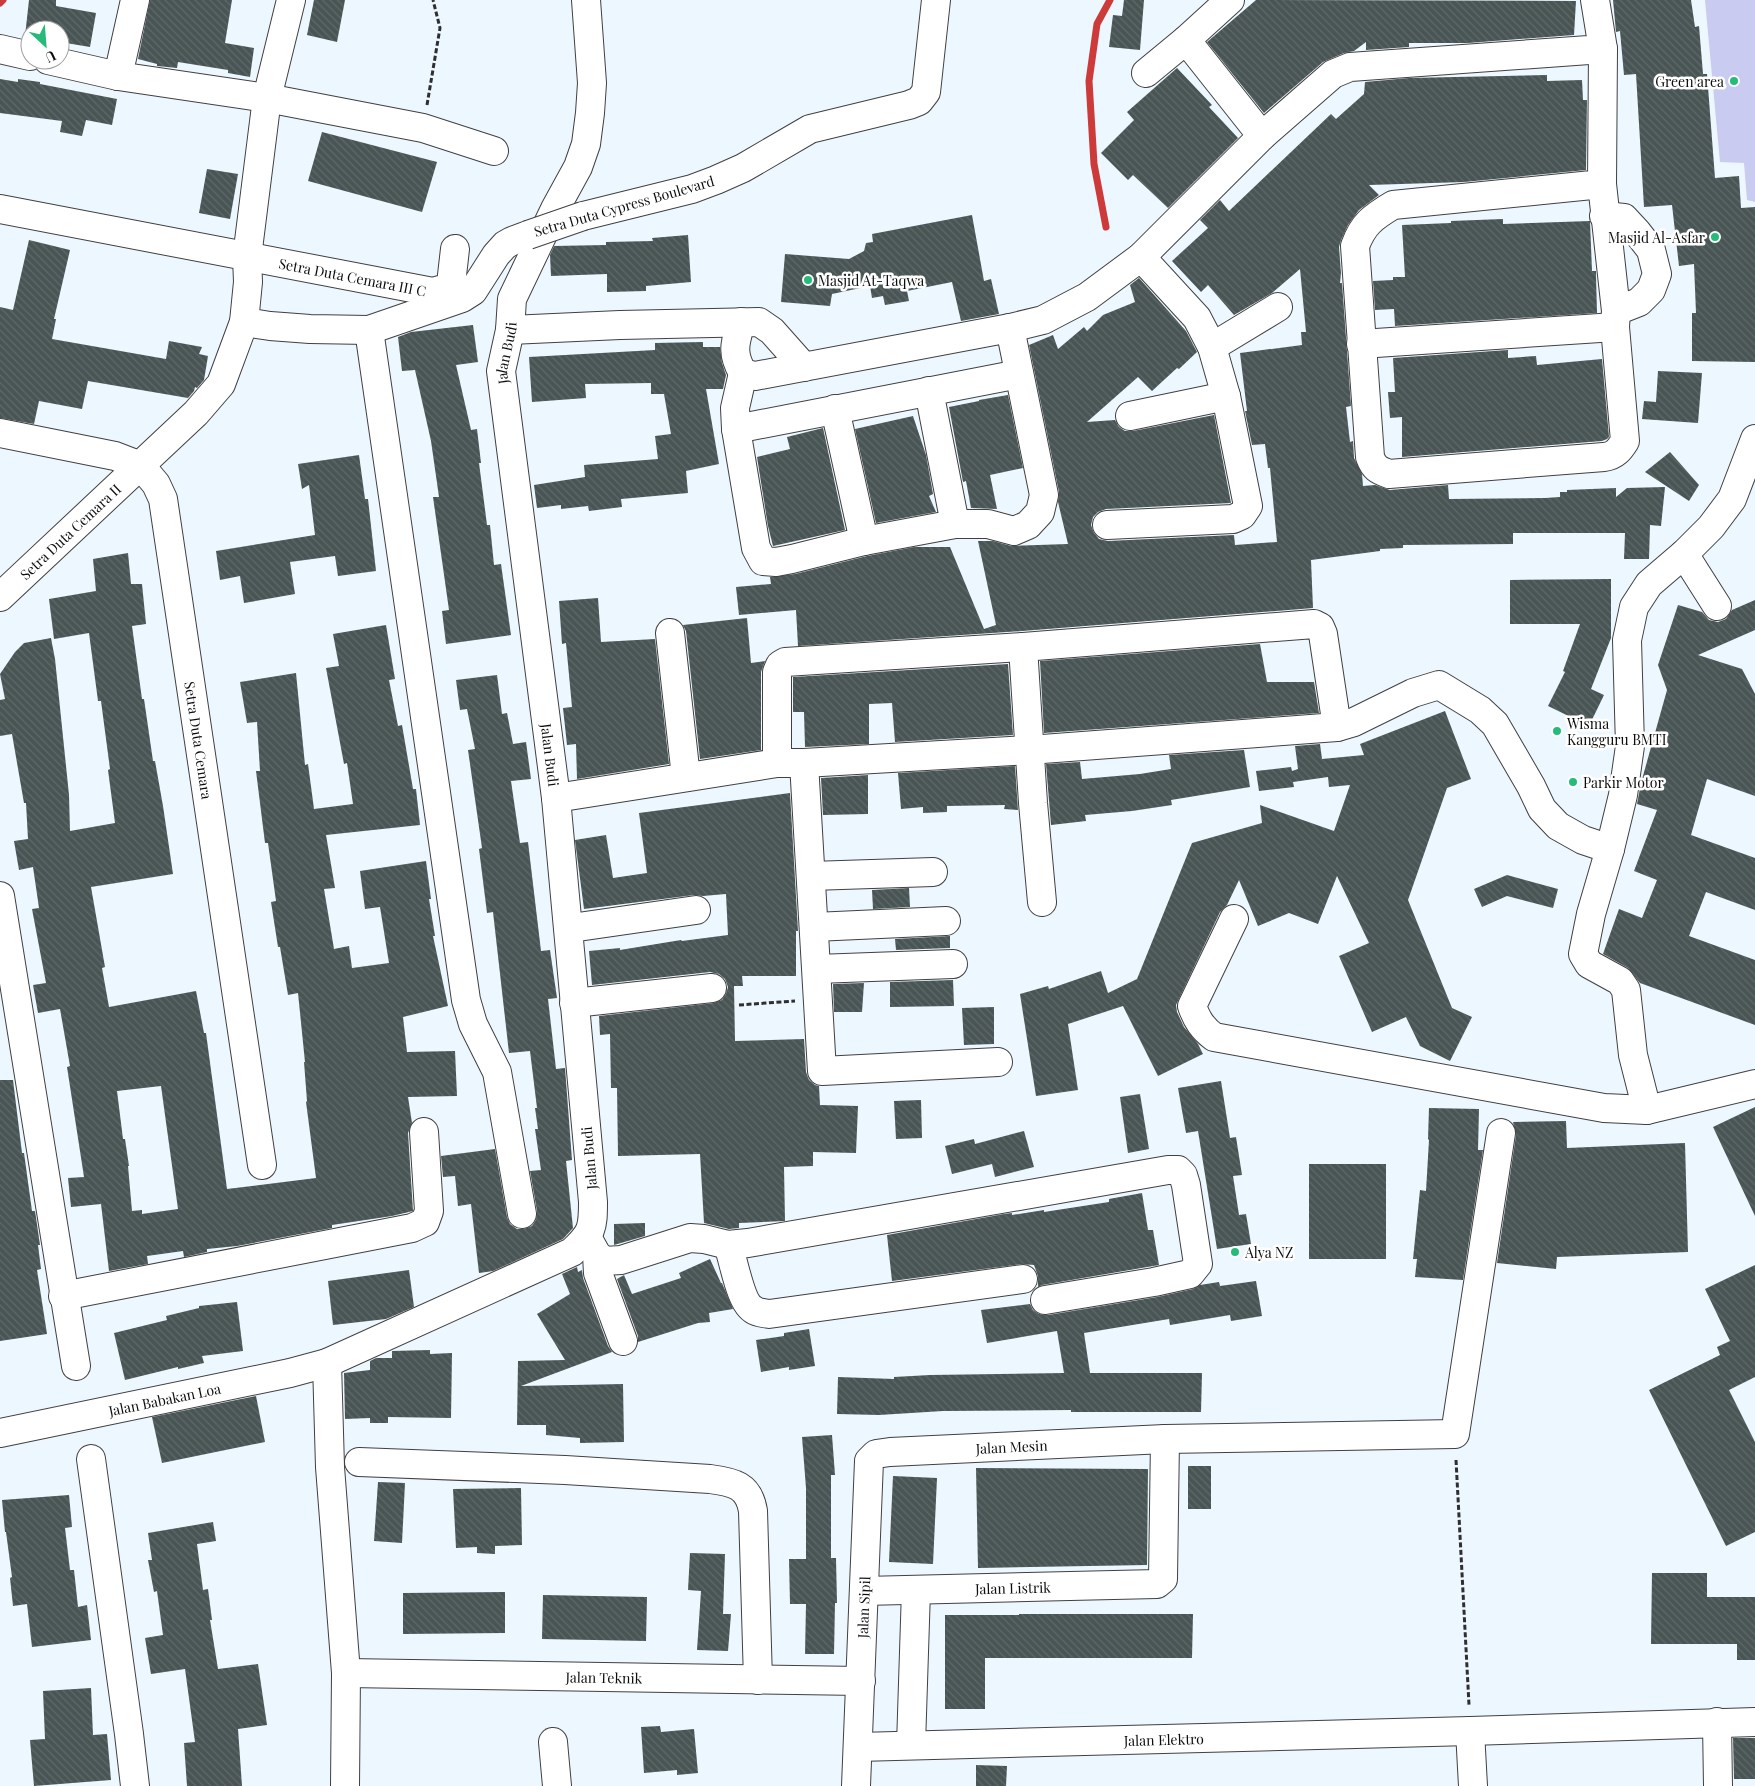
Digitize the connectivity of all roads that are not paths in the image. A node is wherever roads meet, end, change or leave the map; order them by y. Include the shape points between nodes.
1 (135, 0) edge
2 (290, 0) edge
3 (586, 0) edge
4 (936, 0) edge
5 (1230, 0) edge
6 (1595, 0) edge
7 (1186, 40) junction
8 (0, 49) edge
9 (1603, 50) junction
10 (20, 54) edge
11 (70, 65) edge
12 (1146, 73) dead end
13 (118, 76) junction
14 (267, 98) junction
15 (1262, 136) junction
16 (494, 151) dead end
17 (1602, 184) junction
18 (0, 209) edge
19 (1604, 216) junction
20 (455, 249) dead end
21 (1141, 257) junction
22 (247, 258) junction
23 (1278, 307) dead end
24 (1616, 319) junction
25 (244, 322) junction
26 (741, 322) junction
27 (1010, 328) junction
28 (368, 330) junction
29 (510, 330) junction
30 (1361, 344) junction
31 (1212, 347) junction
32 (804, 368) junction
33 (743, 373) junction
34 (1019, 374) junction
35 (929, 391) junction
36 (1226, 396) junction
37 (835, 409) junction
38 (1130, 416) dead end
39 (736, 428) junction
40 (0, 433) edge
41 (1755, 439) edge
42 (141, 466) junction
43 (954, 524) junction
44 (1108, 525) dead end
45 (864, 540) junction
46 (1684, 554) junction
47 (0, 597) edge
48 (1717, 606) dead end
49 (670, 633) dead end
50 (1023, 648) junction
51 (1337, 728) junction
52 (1029, 750) junction
53 (777, 763) junction
54 (804, 763) junction
55 (686, 777) junction
56 (556, 798) junction
57 (1610, 849) junction
58 (933, 872) dead end
59 (810, 876) junction
60 (0, 896) edge
61 (1042, 902) dead end
62 (696, 910) dead end
63 (1234, 919) dead end
64 (946, 922) dead end
65 (568, 927) junction
66 (814, 927) junction
67 (953, 964) dead end
68 (816, 968) junction
69 (712, 988) dead end
70 (574, 1003) junction
71 (998, 1062) dead end
72 (1755, 1084) edge
73 (1647, 1110) junction
74 (424, 1132) dead end
75 (1501, 1134) dead end
76 (262, 1165) dead end
77 (522, 1214) dead end
78 (728, 1245) junction
79 (592, 1246) junction
80 (1023, 1279) dead end
81 (63, 1296) junction
82 (1045, 1300) dead end
83 (623, 1341) dead end
84 (327, 1363) junction
85 (76, 1366) dead end
86 (0, 1434) edge
87 (1165, 1439) junction
88 (91, 1459) dead end
89 (359, 1462) dead end
90 (868, 1468) joint
91 (916, 1590) junction
92 (864, 1591) junction
93 (346, 1673) junction
94 (758, 1680) junction
95 (861, 1681) junction
96 (1470, 1721) junction
97 (1717, 1722) junction
98 (1755, 1722) edge
99 (553, 1742) dead end
100 (911, 1745) junction
101 (858, 1747) junction
102 (135, 1786) edge
103 (345, 1786) edge
104 (557, 1786) edge
105 (856, 1786) edge
106 (1473, 1786) edge
107 (1718, 1786) edge

1 - 13 street
2 - 14 street, Setra Duta Cemara II
3 - 29 street, Jalan Budi via 592,83 586,144 512,299
4 - 28 street, Setra Duta Cypress Boulevard, bridge via 926,92 919,101 810,129 743,168 692,189 583,216 512,240 496,255 473,292
5 - 7 street
6 - 9 street
7 - 12 street
7 - 15 street
8 - 10 street
9 - 15 street via 1350,67 1334,74
9 - 17 street
11 - 13 street
13 - 14 street
14 - 16 street via 423,128
14 - 22 street, Setra Duta Cemara II
15 - 21 street
17 - 19 street
17 - 30 street via 1393,205 1373,217 1354,246
18 - 22 street
19 - 24 street
19 - 24 street via 1624,218 1637,232 1651,250 1657,274 1651,290
20 - 22 street, Setra Duta Cemara III C via 451,284 434,292
21 - 27 street via 1087,297 1043,320
21 - 31 street via 1196,318
22 - 25 street, Setra Duta Cemara II
23 - 31 street
24 - 30 street
24 - 30 street via 1625,441 1612,456 1389,474 1379,471 1370,457
25 - 28 street, Setra Duta Cypress Boulevard via 310,329
25 - 42 street, Setra Duta Cemara II via 221,384
26 - 29 street
26 - 32 street via 759,322 766,327
26 - 33 street via 734,346
27 - 32 street
27 - 34 street
28 - 77 street via 466,1000 473,1024 497,1072
29 - 56 street, Jalan Budi via 501,371
31 - 36 street
32 - 33 street via 755,376
33 - 39 street via 735,408
34 - 35 street
34 - 43 street via 1044,495 1040,512 1028,526 1014,530 988,524
35 - 37 street
35 - 43 street
36 - 38 street
36 - 44 street via 1248,506 1242,515 1233,519
37 - 39 street
37 - 45 street
39 - 45 street via 756,548 763,561 792,559
40 - 42 street via 115,456
41 - 46 street via 1732,499 1711,527
42 - 47 street, Setra Duta Cemara II
42 - 76 street, Setra Duta Cemara via 163,499
43 - 45 street
46 - 48 street
46 - 57 street via 1649,584 1634,606 1627,640 1630,746
49 - 55 street
50 - 51 street via 1314,624 1323,634
50 - 52 street
50 - 53 street via 785,662 777,672
51 - 52 street
51 - 57 street via 1413,693 1439,685 1480,710 1495,724 1542,809 1558,826 1583,840
52 - 54 street
52 - 61 street
53 - 54 street
53 - 55 street
54 - 59 street
55 - 56 street
56 - 65 street, Jalan Budi
57 - 73 street via 1590,914 1583,954 1589,964 1620,981 1626,990 1633,1055
58 - 59 street
59 - 66 street
60 - 81 street
62 - 65 street
63 - 73 street via 1192,1006 1197,1019 1214,1037 1604,1108
64 - 66 street
65 - 70 street, Jalan Budi
66 - 68 street
67 - 68 street
68 - 71 street via 822,1071
69 - 70 street
70 - 79 street, Jalan Budi via 593,1202
72 - 73 street
74 - 81 street via 429,1211 425,1222 412,1228
75 - 87 street via 1455,1434
78 - 79 street via 690,1238 621,1260 605,1261
78 - 80 street via 742,1298 754,1310 770,1314
78 - 82 street via 1168,1170 1178,1170 1183,1175 1198,1264 1190,1274
79 - 83 street via 598,1273
79 - 84 street via 572,1252
81 - 85 street
84 - 86 street, Jalan Babakan Loa
84 - 93 street via 330,1467
87 - 90 street, Jalan Mesin via 876,1454 869,1460
87 - 91 street, Jalan Listrik via 1161,1582 1152,1585
88 - 102 street
89 - 94 street via 565,1470 730,1481 742,1488 751,1501 753,1511
90 - 92 street, Jalan Sipil
91 - 92 street, Jalan Listrik
91 - 100 street
92 - 95 street, Jalan Sipil
93 - 94 street, Jalan Teknik
93 - 103 street
94 - 95 street, Jalan Teknik
95 - 101 street, Jalan Sipil
96 - 97 street, Jalan Elektro
96 - 100 street, Jalan Elektro
96 - 106 street
97 - 98 street, Jalan Elektro
97 - 107 street
99 - 104 street
100 - 101 street, Jalan Elektro
101 - 105 street, Jalan Sipil

